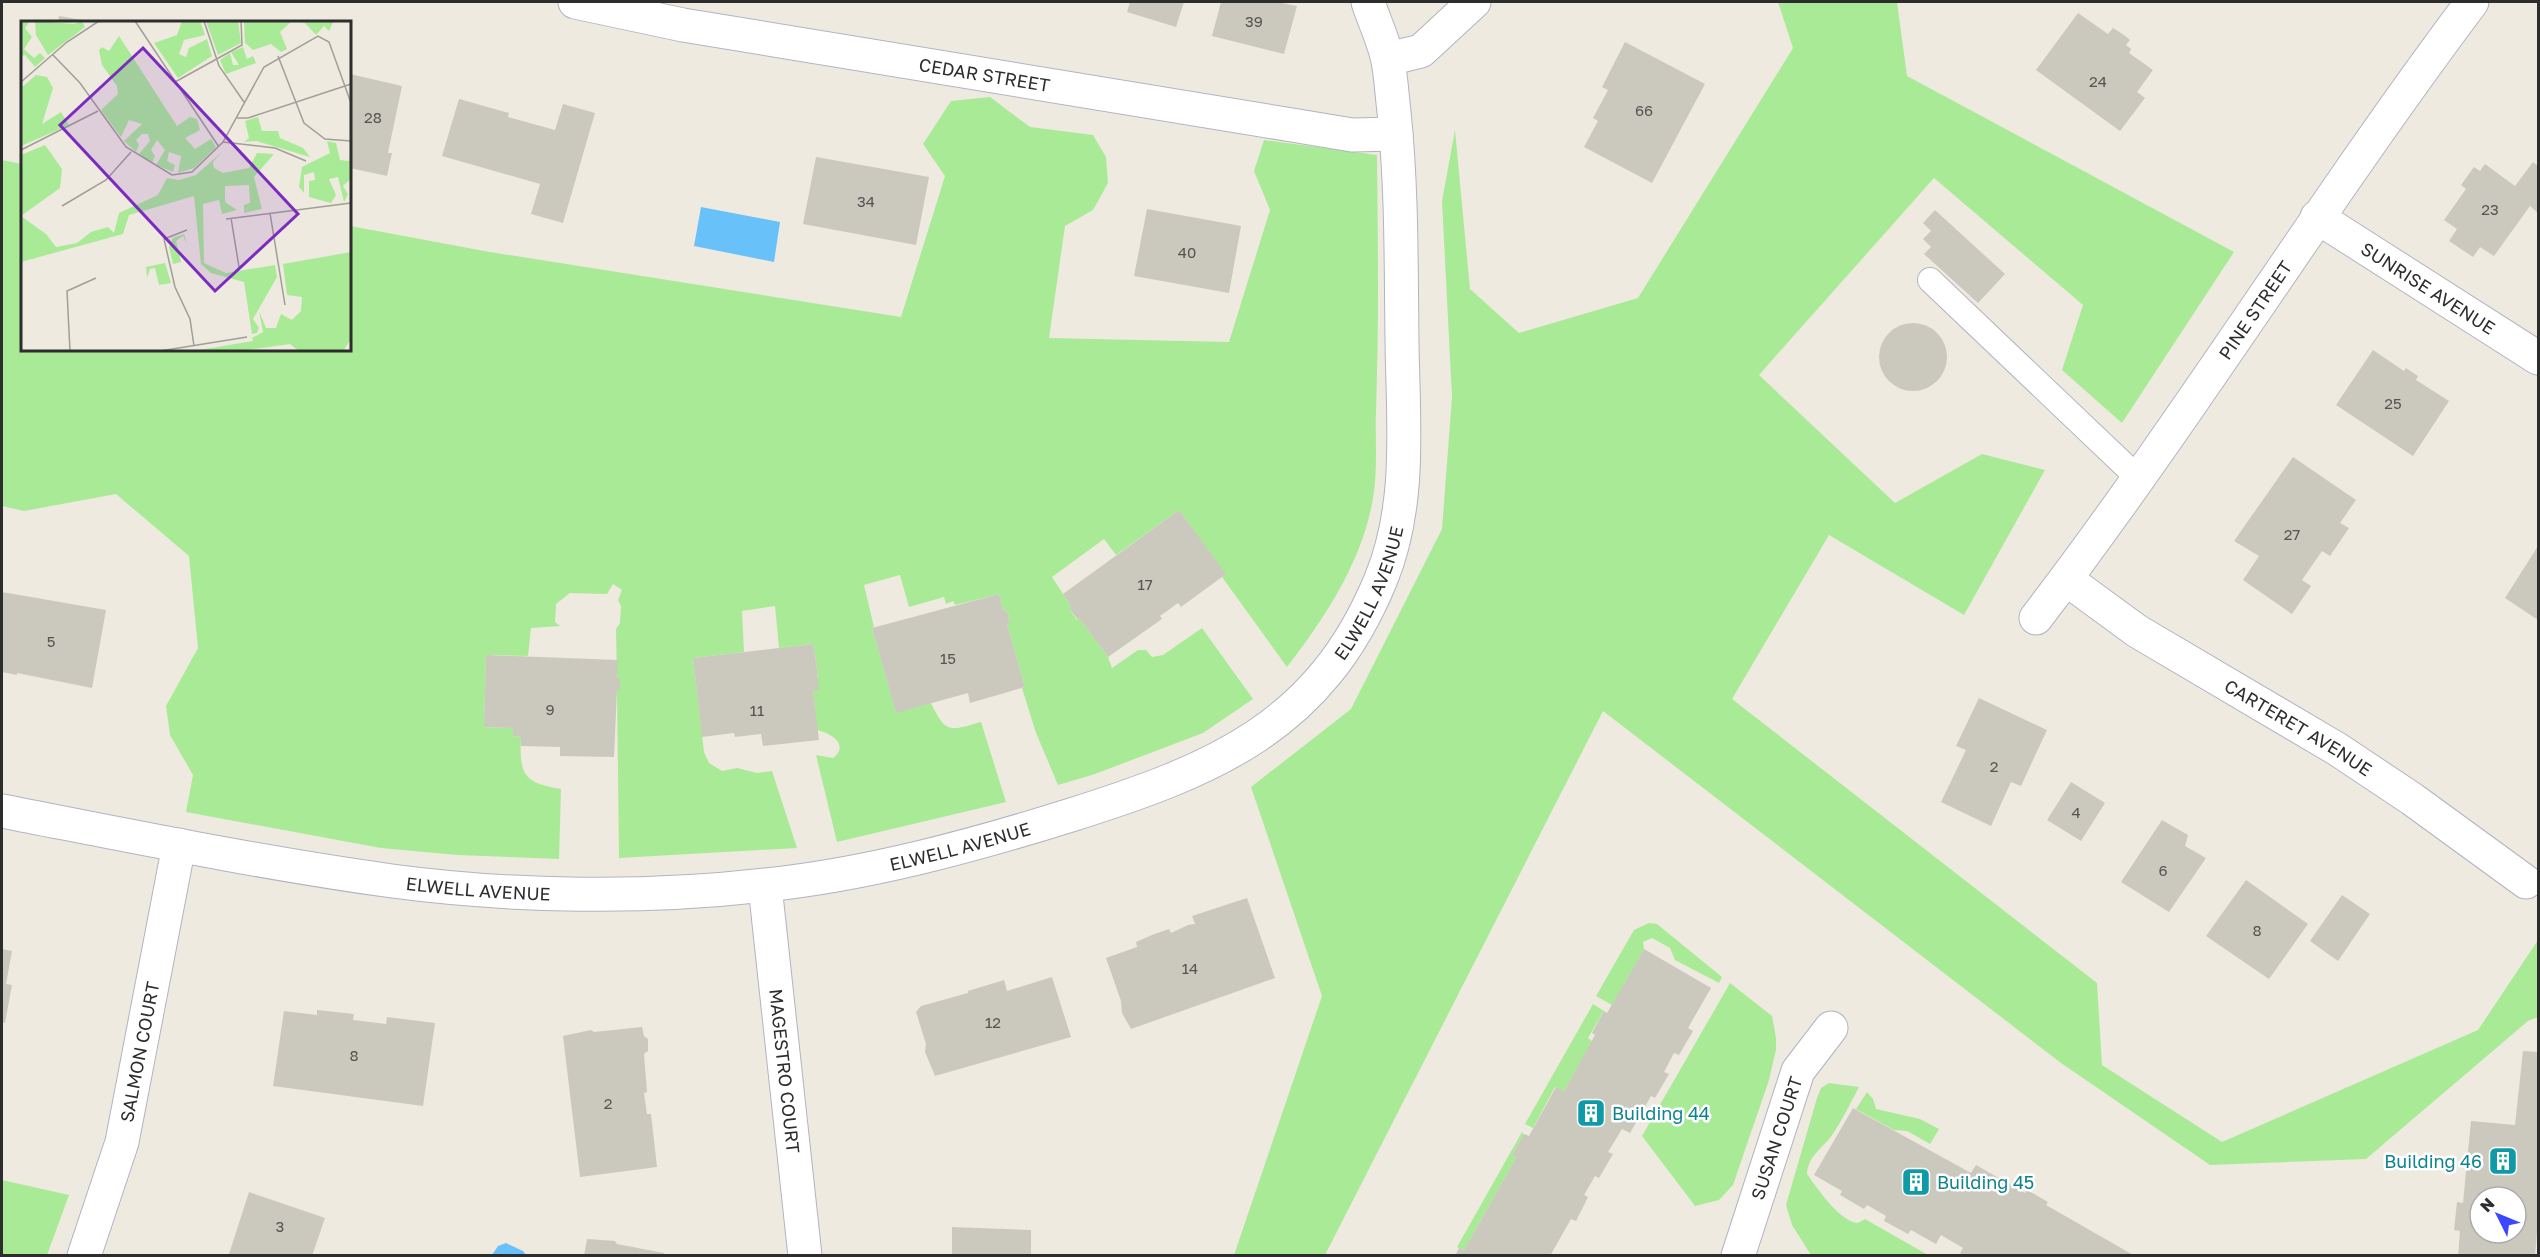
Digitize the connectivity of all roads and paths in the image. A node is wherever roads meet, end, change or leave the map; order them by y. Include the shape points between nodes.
1 (575, 2) edge
2 (1368, 2) edge
3 (1474, 2) edge
4 (2472, 2) edge
5 (1388, 59) junction
6 (1396, 134) junction
7 (2317, 217) junction
8 (1930, 280) dead end
9 (2538, 358) edge
10 (2137, 477) junction
11 (2066, 579) junction
12 (2036, 618) dead end
13 (2, 812) edge
14 (180, 845) junction
15 (2526, 882) dead end
16 (765, 886) junction
17 (1831, 1028) dead end
18 (84, 1256) edge
19 (805, 1256) edge
20 (1738, 1256) edge

1 - 6 street, CEDAR STREET via 694,27 1352,135
2 - 5 street, ELWELL AVENUE
3 - 5 street via 1421,51
4 - 7 street, PINE STREET
5 - 6 street, ELWELL AVENUE
6 - 16 street, ELWELL AVENUE via 1401,218 1400,507 1394,543 1381,579 1337,658 1313,688 1255,738 1166,783 969,844 822,878
7 - 9 street, SUNRISE AVENUE
7 - 10 street, PINE STREET
8 - 10 lane
10 - 11 street, PINE STREET
11 - 12 street, PINE STREET
11 - 15 street, CARTERET AVENUE via 2137,631 2337,749
13 - 14 street, ELWELL AVENUE
14 - 16 street, ELWELL AVENUE via 392,881 504,891 690,891
14 - 18 street, SALMON COURT via 129,1113
16 - 19 street, MAGESTRO COURT
17 - 20 street, SUSAN COURT via 1798,1071

